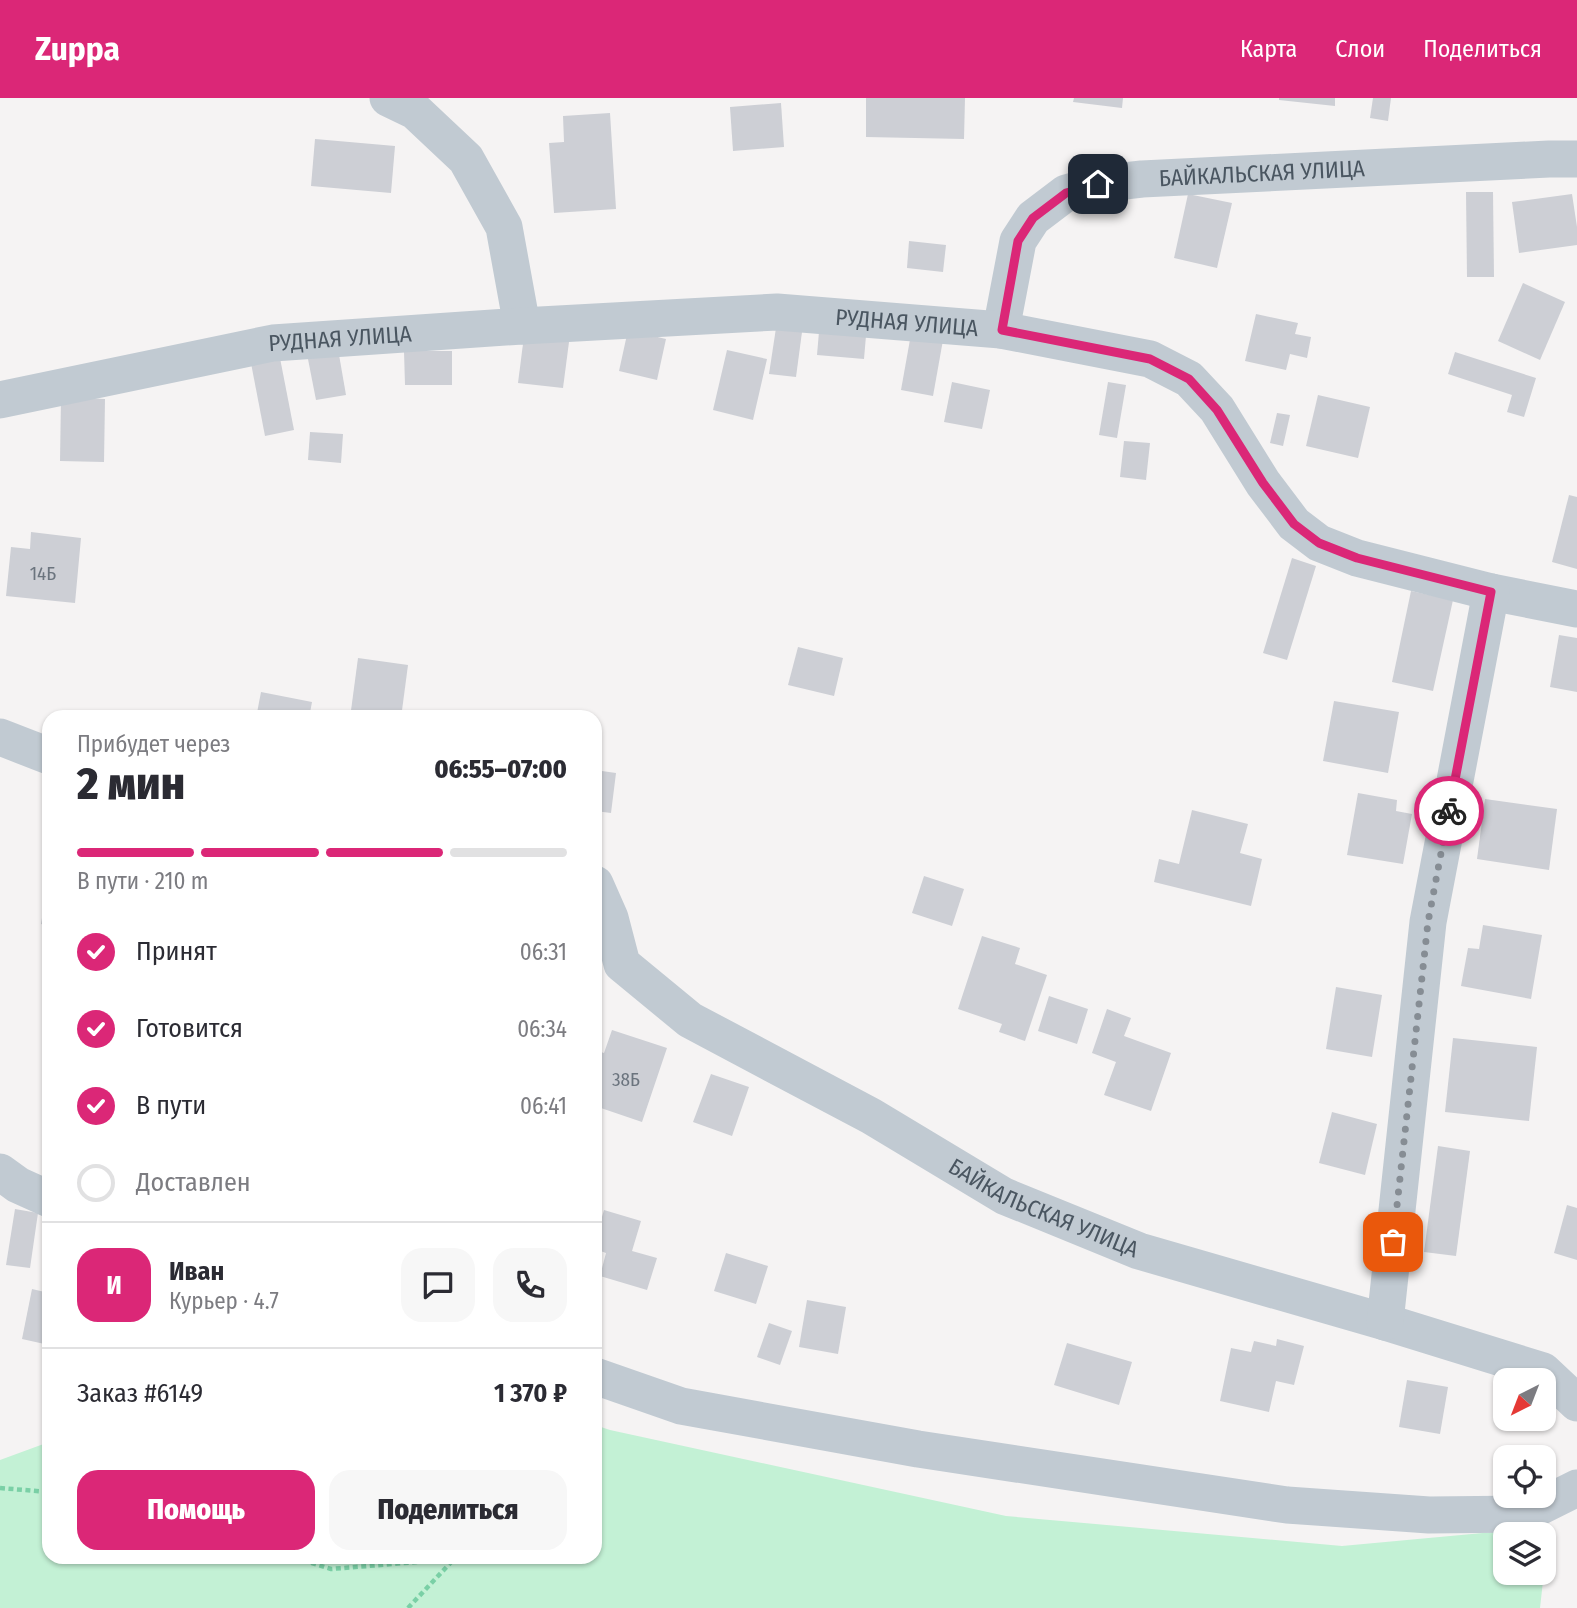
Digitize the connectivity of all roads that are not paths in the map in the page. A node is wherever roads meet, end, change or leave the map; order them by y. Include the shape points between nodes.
1 (388, 98) edge
2 (1577, 159) edge
3 (522, 326) junction
4 (1002, 330) junction
5 (0, 400) edge
6 (1491, 592) junction
7 (1577, 609) edge
8 (0, 737) edge
9 (42, 753) edge
10 (602, 900) edge
11 (0, 1172) edge
12 (42, 1196) edge
13 (1384, 1322) junction
14 (602, 1378) edge
15 (1577, 1403) edge
16 (1577, 1488) edge

1 - 3 street via 415,111 466,159 504,227
2 - 4 street, БАЙКАЛЬСКАЯ УЛИЦА via 1142,179 1066,193 1033,218 1018,241
3 - 4 street, РУДНАЯ УЛИЦА via 777,312
3 - 5 street, РУДНАЯ УЛИЦА via 273,344
4 - 6 street, РУДНАЯ УЛИЦА via 1150,359 1189,379 1217,410 1294,524 1319,543 1357,558
6 - 7 street, РУДНАЯ УЛИЦА
6 - 13 street via 1428,922
8 - 9 street
10 - 13 street, БАЙКАЛЬСКАЯ УЛИЦА via 622,964 690,1020 871,1116 1004,1196 1139,1251
11 - 12 street
13 - 15 street, БАЙКАЛЬСКАЯ УЛИЦА via 1543,1371
14 - 16 street via 681,1406 918,1449 1287,1505 1429,1515 1525,1514

